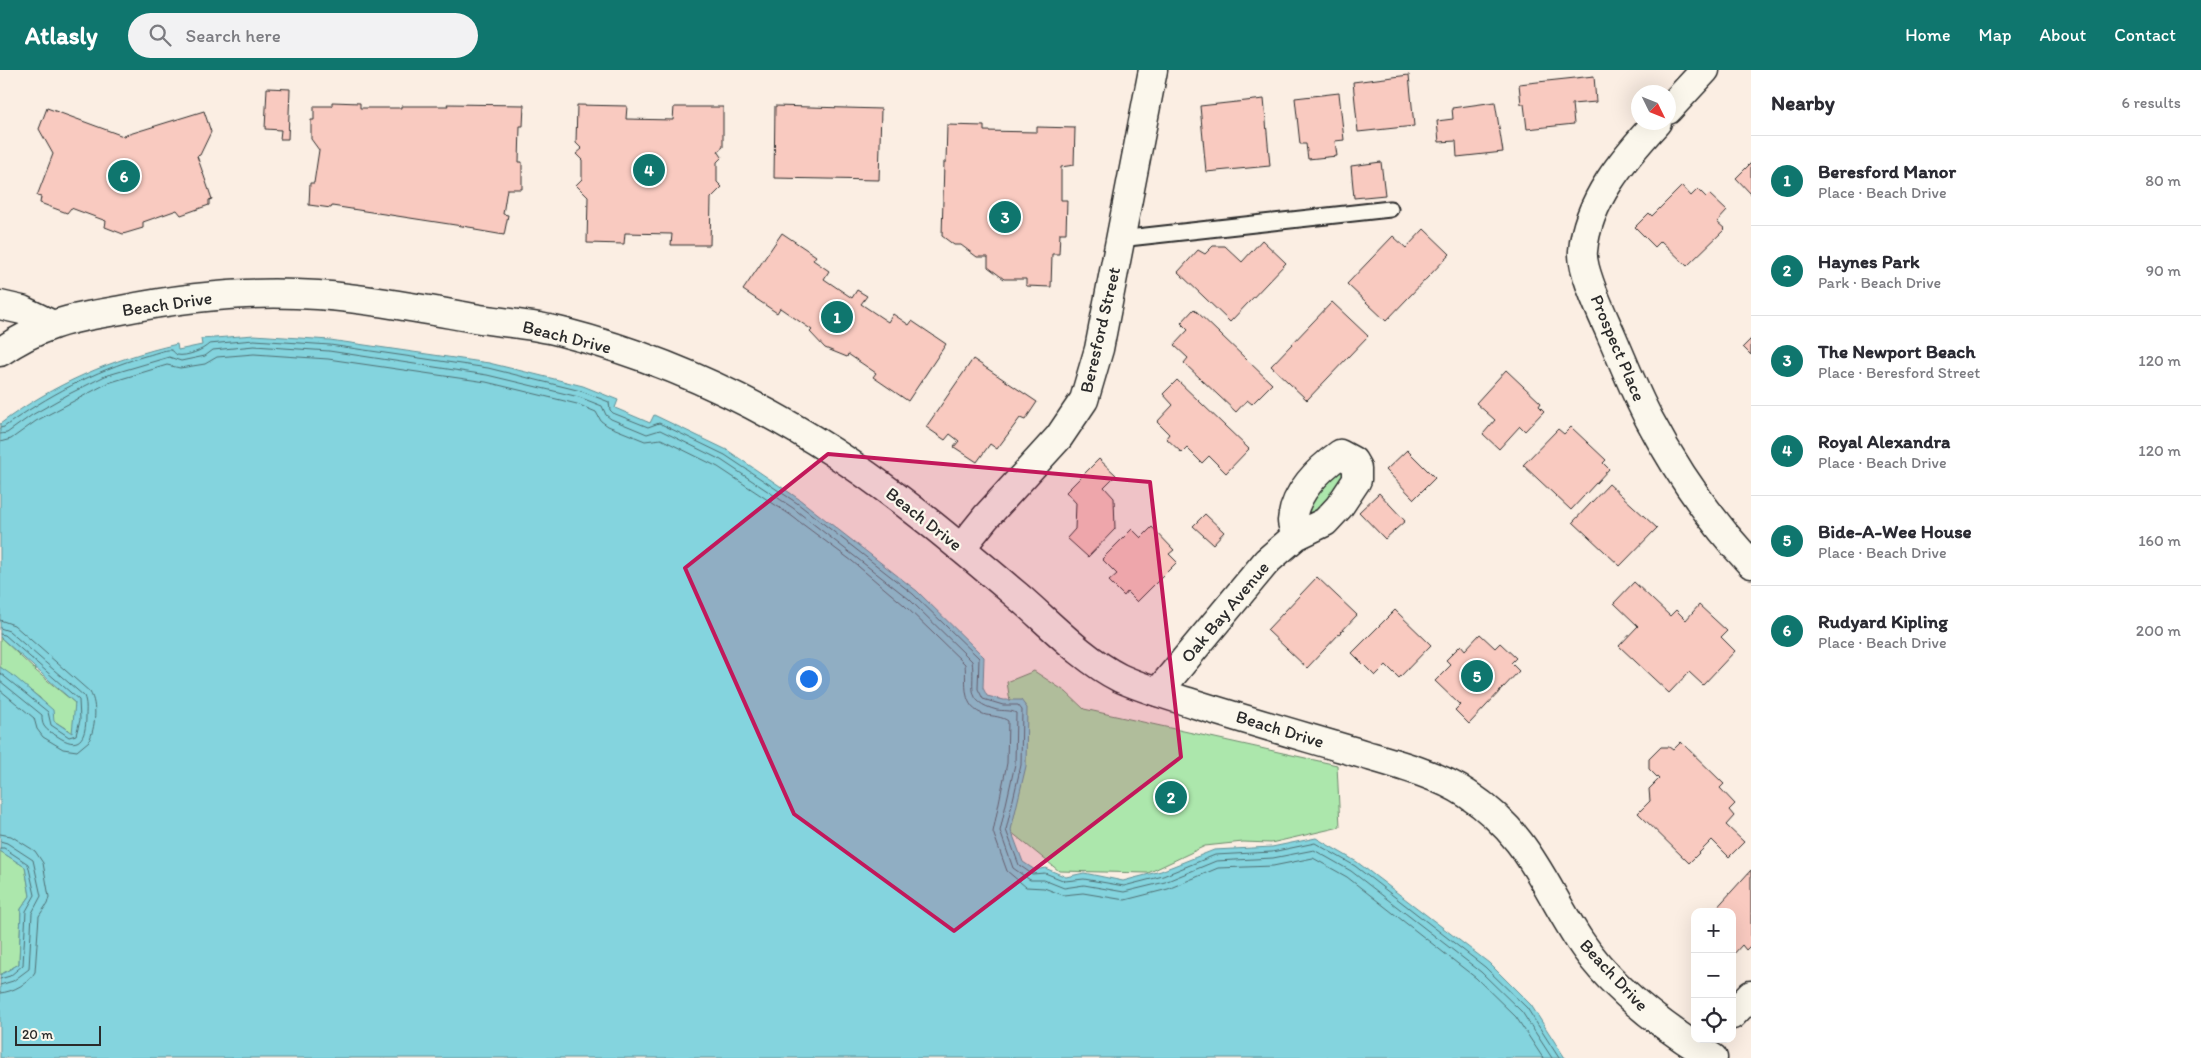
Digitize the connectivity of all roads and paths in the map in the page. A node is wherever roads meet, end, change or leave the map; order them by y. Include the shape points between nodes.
1 (1153, 70) edge
2 (1706, 70) edge
3 (1676, 102) edge
4 (1650, 130) edge
5 (1390, 209) dead end
6 (1119, 239) junction
7 (0, 305) edge
8 (53, 325) junction
9 (0, 352) edge
10 (1296, 536) dead end
11 (961, 548) junction
12 (1751, 564) edge
13 (1158, 692) junction
14 (1751, 995) edge
15 (1736, 1011) edge
16 (1707, 1049) edge

1 - 6 main road, Beresford Street
2 - 3 main road
4 - 12 main road, Prospect Place via 1596,204 1585,233 1582,254 1594,296 1648,418 1707,513
5 - 6 lane
6 - 11 main road, Beresford Street via 1099,349 1084,400 1059,437
7 - 8 main road via 22,310
8 - 9 main road, Beach Drive
8 - 11 main road, Beach Drive via 174,300 270,294 367,300 565,332 674,368 731,393 833,452
10 - 13 main road, Oak Bay Avenue via 1267,561
11 - 13 main road, Beach Drive via 1088,656 1116,676
13 - 16 main road, Beach Drive via 1417,770 1464,790 1513,832 1540,871 1582,944 1620,987 1652,1016
14 - 15 main road

